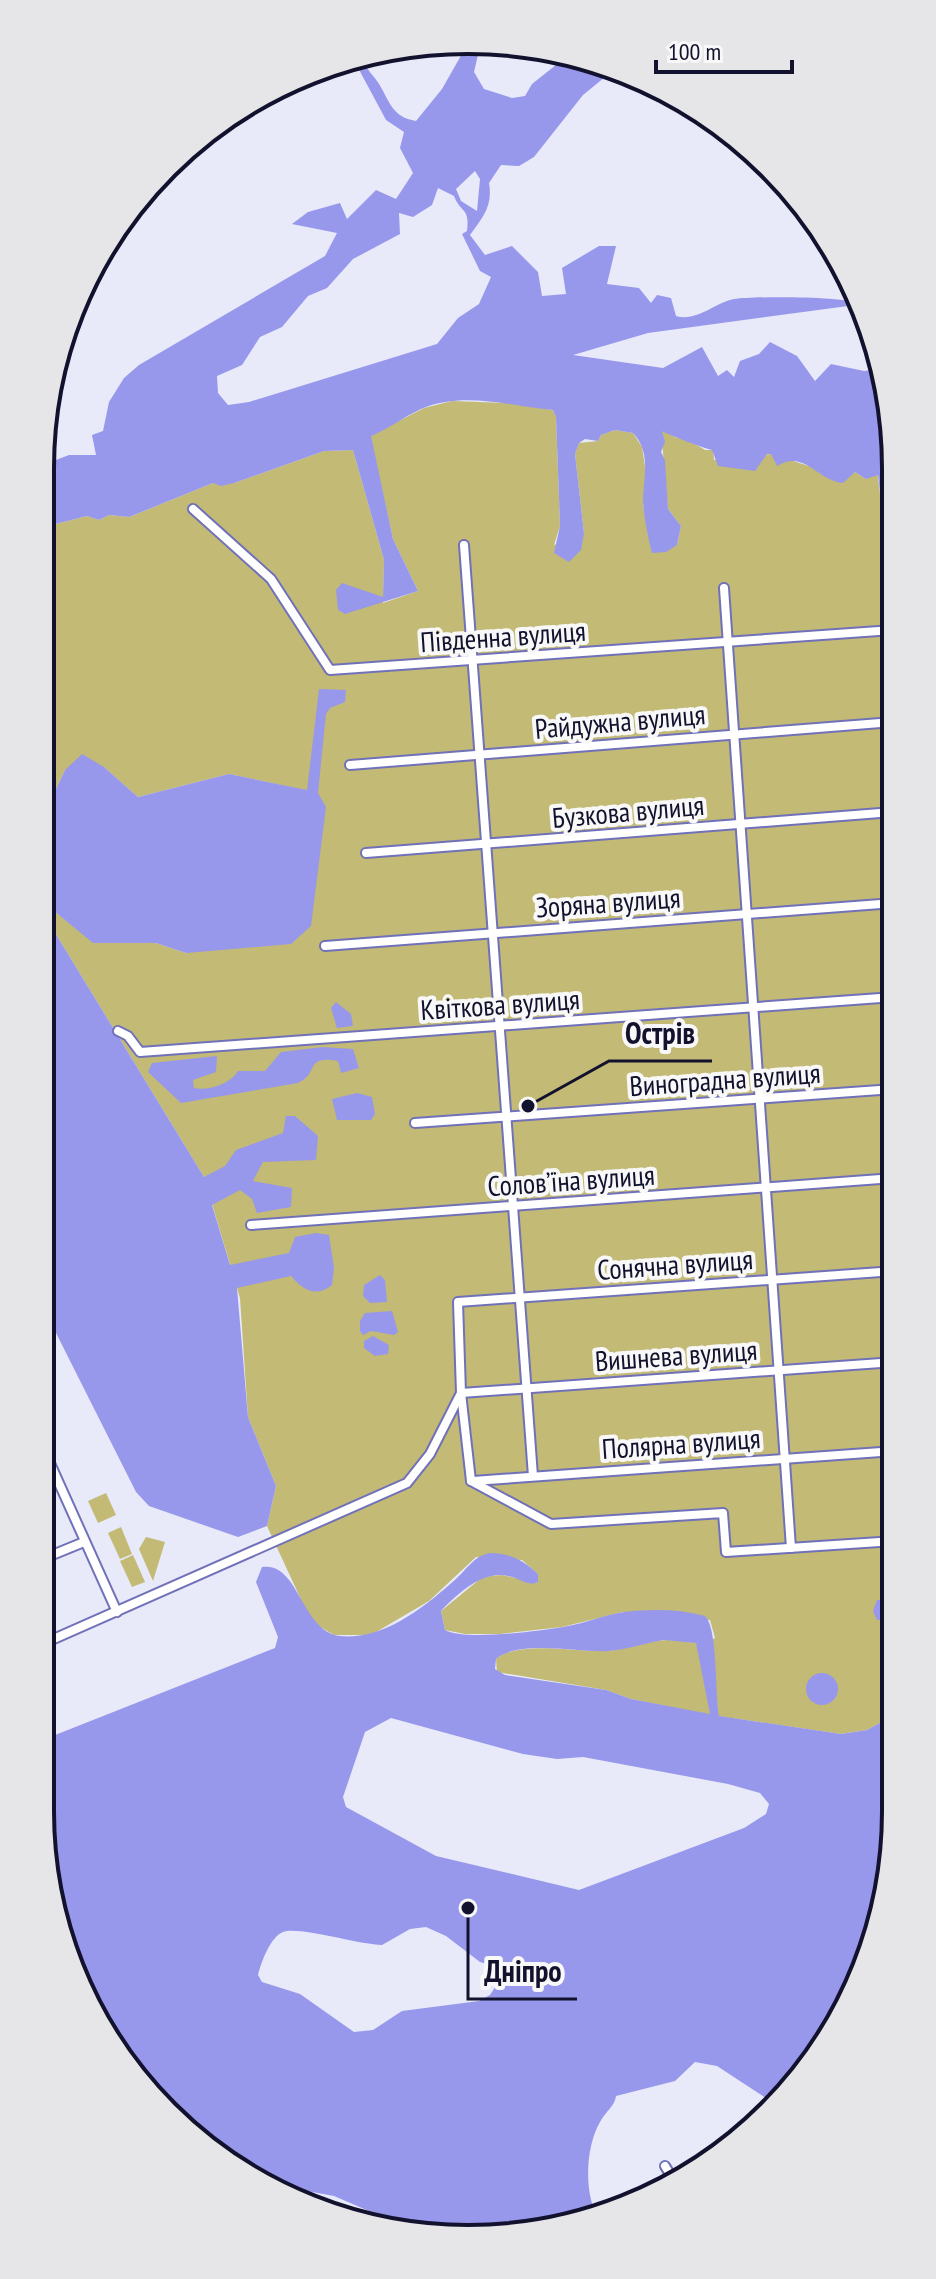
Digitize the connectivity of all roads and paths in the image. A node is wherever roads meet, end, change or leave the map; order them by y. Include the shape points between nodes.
1 (193, 509) dead end
2 (464, 545) dead end
3 (724, 588) dead end
4 (882, 631) edge
5 (727, 641) junction
6 (472, 660) junction
7 (882, 723) edge
8 (734, 734) junction
9 (479, 755) junction
10 (350, 765) dead end
11 (882, 813) edge
12 (740, 824) junction
13 (485, 844) junction
14 (366, 853) dead end
15 (882, 904) edge
16 (746, 914) junction
17 (491, 933) junction
18 (325, 946) dead end
19 (882, 998) edge
20 (753, 1008) junction
21 (498, 1026) junction
22 (118, 1031) dead end
23 (882, 1090) edge
24 (759, 1099) junction
25 (504, 1116) junction
26 (415, 1123) dead end
27 (882, 1179) edge
28 (765, 1188) junction
29 (513, 1206) junction
30 (251, 1225) dead end
31 (882, 1272) edge
32 (772, 1280) junction
33 (519, 1297) junction
34 (882, 1363) edge
35 (778, 1370) junction
36 (526, 1387) junction
37 (461, 1393) junction
38 (882, 1452) edge
39 (784, 1458) junction
40 (54, 1473) edge
41 (533, 1476) junction
42 (471, 1481) junction
43 (84, 1542) junction
44 (882, 1542) edge
45 (791, 1548) junction
46 (54, 1554) edge
47 (117, 1612) junction
48 (54, 1639) edge
49 (665, 2166) dead end
50 (669, 2173) edge

1 - 6 street, Південна вулиця via 271,579 330,670
2 - 6 street
3 - 5 street
4 - 5 street, Південна вулиця
5 - 6 street, Південна вулиця
5 - 8 street
6 - 9 street
7 - 8 street, Райдужна вулиця
8 - 9 street, Райдужна вулиця
8 - 12 street
9 - 10 street, Райдужна вулиця
9 - 13 street
11 - 12 street, Бузкова вулиця
12 - 13 street, Бузкова вулиця
12 - 16 street
13 - 14 street, Бузкова вулиця
13 - 17 street
15 - 16 street, Зоряна вулиця
16 - 17 street, Зоряна вулиця
16 - 20 street
17 - 18 street, Зоряна вулиця
17 - 21 street
19 - 20 street, Квіткова вулиця
20 - 21 street, Квіткова вулиця
20 - 24 street
21 - 22 street, Квіткова вулиця via 140,1052
21 - 25 street
23 - 24 street, Виноградна вулиця
24 - 25 street, Виноградна вулиця
24 - 28 street
25 - 26 street, Виноградна вулиця
25 - 29 street
27 - 28 street, Соловʼїна вулиця
28 - 29 street, Соловʼїна вулиця
28 - 32 street
29 - 30 street, Соловʼїна вулиця
29 - 33 street
31 - 32 street, Сонячна вулиця
32 - 33 street, Сонячна вулиця
32 - 35 street
33 - 36 street
33 - 37 street, Сонячна вулиця via 458,1302
34 - 35 street, Вишнева вулиця
35 - 36 street, Вишнева вулиця
35 - 39 street
36 - 37 street, Вишнева вулиця
36 - 41 street
37 - 42 street
37 - 47 street via 430,1454 407,1483
38 - 39 street, Полярна вулиця
39 - 41 street, Полярна вулиця
39 - 45 street
40 - 43 street
41 - 42 street, Полярна вулиця
42 - 45 street via 551,1524 723,1513 726,1552
43 - 46 street
43 - 47 street
44 - 45 street
47 - 48 street
49 - 50 street

